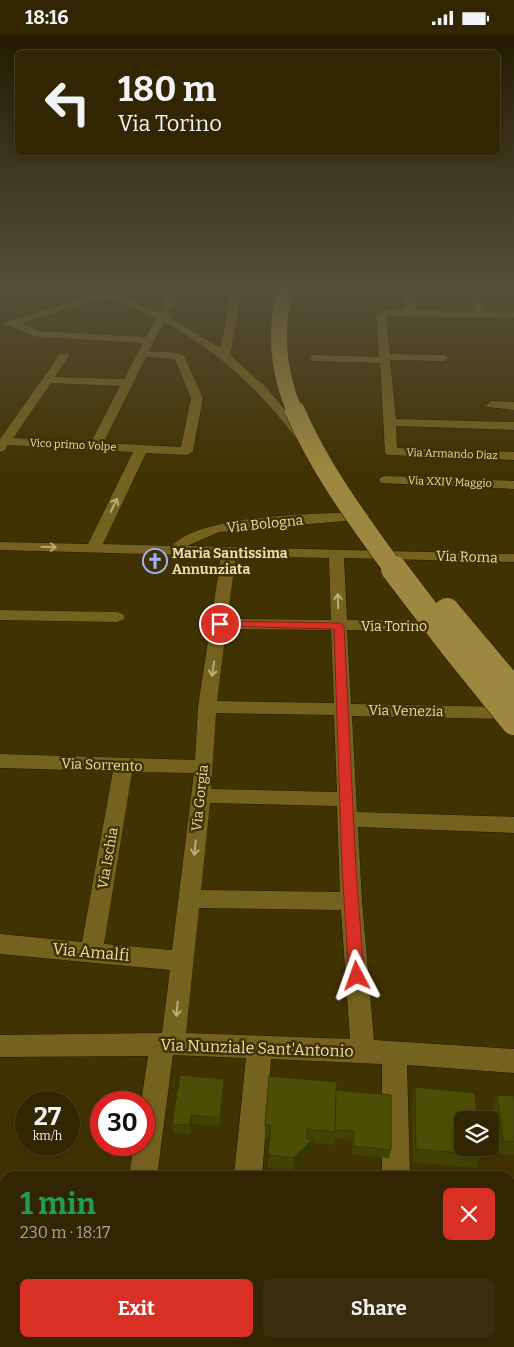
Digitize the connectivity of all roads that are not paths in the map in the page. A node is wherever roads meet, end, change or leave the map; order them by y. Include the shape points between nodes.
1 (145, 348) edge
2 (213, 348) edge
3 (226, 348) edge
4 (280, 348) edge
5 (294, 348) edge
6 (384, 348) edge
7 (142, 354) junction
8 (64, 356) dead end
9 (224, 356) junction
10 (314, 358) dead end
11 (385, 358) junction
12 (444, 358) dead end
13 (48, 380) junction
14 (127, 383) junction
15 (492, 405) dead end
16 (514, 406) edge
17 (390, 422) junction
18 (514, 426) edge
19 (3, 445) edge
20 (95, 446) junction
21 (141, 449) junction
22 (514, 456) edge
23 (386, 479) dead end
24 (514, 485) edge
25 (362, 516) junction
26 (93, 549) junction
27 (2, 550) edge
28 (174, 551) junction
29 (229, 551) junction
30 (336, 554) junction
31 (392, 555) junction
32 (514, 558) edge
33 (0, 615) edge
34 (117, 617) dead end
35 (220, 624) junction
36 (339, 626) junction
37 (447, 626) junction
38 (514, 691) edge
39 (207, 707) junction
40 (342, 710) junction
41 (514, 711) edge
42 (514, 722) edge
43 (0, 761) edge
44 (123, 766) junction
45 (204, 767) junction
46 (201, 796) junction
47 (346, 799) junction
48 (347, 819) junction
49 (514, 825) edge
50 (190, 899) junction
51 (351, 901) junction
52 (0, 944) edge
53 (92, 951) junction
54 (182, 961) junction
55 (168, 1044) junction
56 (0, 1046) edge
57 (259, 1048) junction
58 (363, 1051) junction
59 (394, 1053) junction
60 (514, 1061) edge
61 (144, 1171) edge
62 (248, 1171) edge
63 (396, 1171) edge

1 - 7 street
2 - 9 street
3 - 9 street
4 - 42 highway, bridge via 287,391 320,460 405,587
5 - 38 highway, bridge via 301,381 330,448 450,616
6 - 11 street
7 - 14 street
7 - 21 street, Vico primo Volpe via 179,356 197,398 187,451
8 - 13 street
9 - 25 street via 254,382 289,422
10 - 11 street
11 - 12 street
11 - 17 street
13 - 14 street
13 - 19 street
14 - 20 street
15 - 16 street
17 - 18 street
17 - 22 street, Via Armando Diaz via 391,452
19 - 20 street, Vico primo Volpe
20 - 21 street, Vico primo Volpe
26 -> 21 street, Vico primo Volpe
23 - 24 street, Via XXIV Maggio
25 - 28 street, Via Bologna via 216,528 184,541
25 - 31 street
27 -> 26 street, Via Roma
26 - 28 street, Via Roma
28 - 29 street, Via Roma
29 - 30 street, Via Roma
29 - 35 street, Via Gorgia
30 - 31 street, Via Roma
36 -> 30 street
31 - 32 street, Via Roma
31 - 37 street
33 - 34 street
35 - 36 street, Via Torino
35 -> 39 street, Via Gorgia
36 - 37 street, Via Torino
36 - 40 street
37 - 41 street
39 - 40 street, Via Venezia
39 - 45 street, Via Gorgia
40 - 41 street, Via Venezia
40 - 47 street
43 - 44 street, Via Sorrento
44 - 45 street, Via Sorrento
44 - 53 street, Via Ischia
45 - 46 street, Via Gorgia
46 - 47 street
46 -> 50 street, Via Gorgia
47 - 48 street
48 - 49 street
48 - 51 street
50 - 51 street
50 - 54 street, Via Gorgia
51 - 58 street
52 - 53 street, Via Amalfi
53 - 54 street, Via Amalfi
54 -> 55 street, Via Gorgia
55 - 56 street, Via Nunziale Sant'Antonio
55 - 57 street, Via Nunziale Sant'Antonio
55 - 61 street, Via Gorgia
57 - 58 street, Via Nunziale Sant'Antonio
57 - 62 street
58 - 59 street, Via Nunziale Sant'Antonio
59 - 60 street, Via Nunziale Sant'Antonio
59 - 63 street

